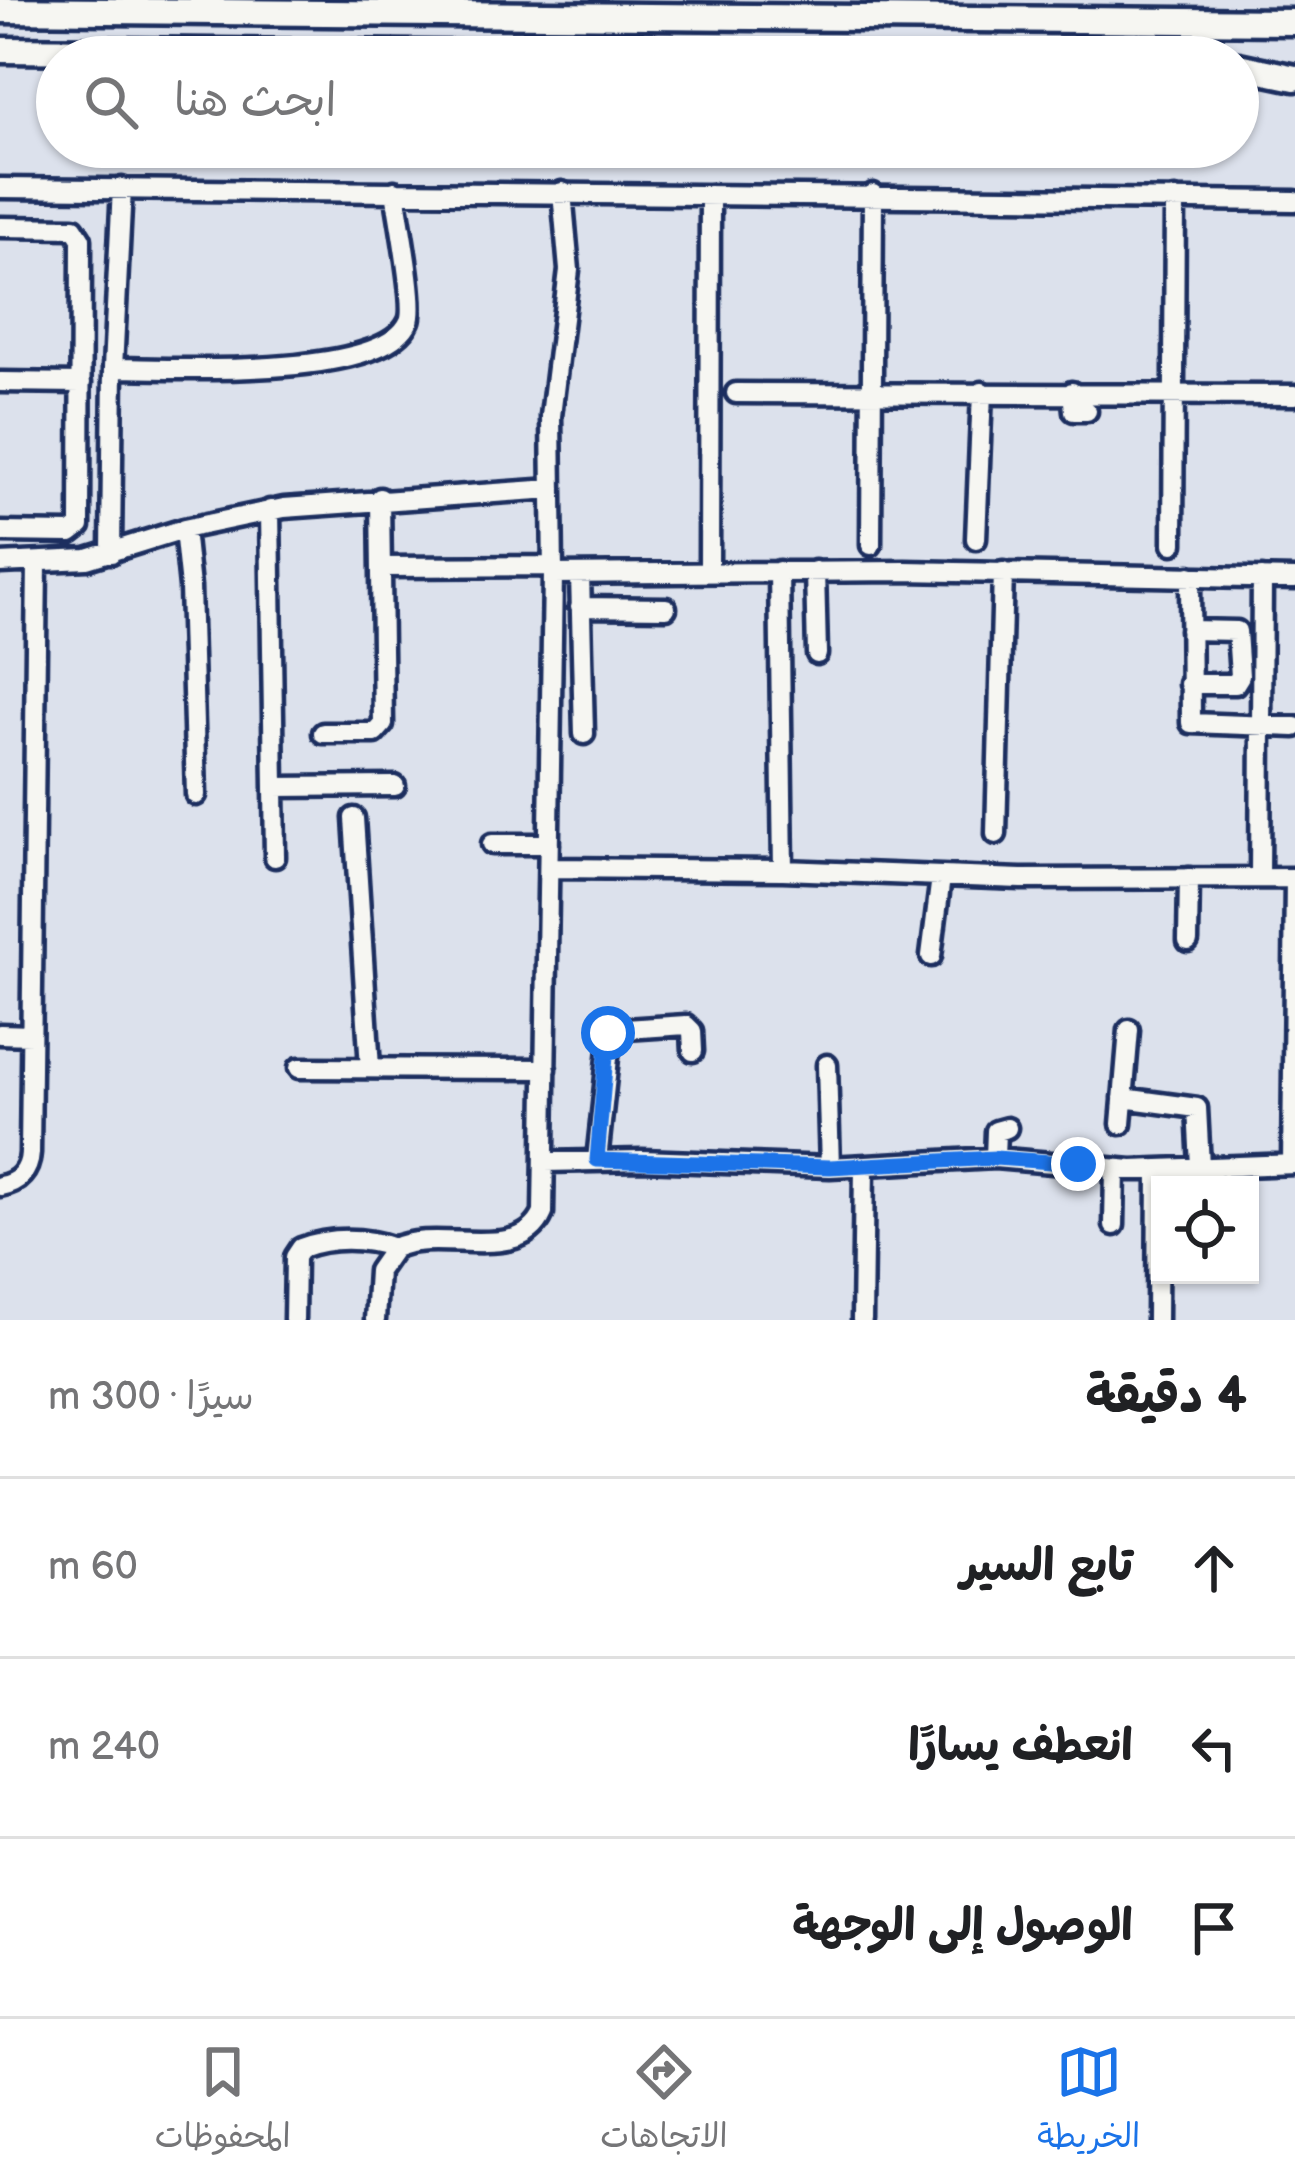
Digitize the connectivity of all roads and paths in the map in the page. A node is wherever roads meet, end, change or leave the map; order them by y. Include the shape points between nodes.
1 (1295, 8) edge
2 (0, 10) edge
3 (1209, 21) junction
4 (1295, 22) edge
5 (0, 50) edge
6 (36, 50) edge
7 (1295, 62) edge
8 (1259, 63) edge
9 (1259, 69) edge
10 (1295, 78) edge
11 (0, 188) edge
12 (122, 188) junction
13 (395, 191) junction
14 (562, 192) junction
15 (873, 194) junction
16 (710, 195) junction
17 (1175, 199) junction
18 (1295, 201) edge
19 (0, 227) edge
20 (112, 368) junction
21 (0, 382) edge
22 (81, 383) junction
23 (874, 391) junction
24 (982, 392) junction
25 (1072, 392) junction
26 (736, 393) dead end
27 (1173, 393) junction
28 (1295, 395) edge
29 (1087, 411) dead end
30 (552, 489) junction
31 (380, 498) junction
32 (271, 510) junction
33 (184, 529) junction
34 (0, 532) edge
35 (976, 539) dead end
36 (871, 544) dead end
37 (1173, 544) dead end
38 (111, 553) junction
39 (0, 563) edge
40 (37, 563) junction
41 (381, 567) junction
42 (553, 570) junction
43 (779, 571) junction
44 (815, 571) junction
45 (709, 572) junction
46 (1003, 572) junction
47 (580, 574) junction
48 (1190, 576) junction
49 (1262, 578) junction
50 (1295, 579) edge
51 (580, 607) junction
52 (666, 608) dead end
53 (1190, 630) junction
54 (817, 654) dead end
55 (1189, 684) junction
56 (1261, 726) junction
57 (1295, 727) edge
58 (323, 734) dead end
59 (584, 734) dead end
60 (395, 786) dead end
61 (274, 787) junction
62 (196, 795) dead end
63 (354, 818) dead end
64 (996, 834) dead end
65 (492, 844) dead end
66 (549, 844) junction
67 (274, 857) dead end
68 (549, 868) junction
69 (783, 870) junction
70 (941, 877) junction
71 (1261, 877) junction
72 (1189, 878) junction
73 (1295, 878) edge
74 (1188, 941) dead end
75 (931, 956) dead end
76 (1129, 1030) dead end
77 (0, 1034) edge
78 (31, 1035) junction
79 (693, 1051) dead end
80 (827, 1065) dead end
81 (299, 1068) dead end
82 (370, 1068) junction
83 (546, 1069) junction
84 (1294, 1091) edge
85 (1123, 1098) junction
86 (1121, 1124) dead end
87 (1006, 1128) dead end
88 (995, 1158) junction
89 (597, 1160) junction
90 (545, 1162) junction
91 (1293, 1164) edge
92 (1200, 1166) junction
93 (830, 1167) junction
94 (863, 1167) junction
95 (1114, 1169) junction
96 (1158, 1170) junction
97 (0, 1186) edge
98 (1114, 1225) dead end
99 (394, 1248) junction
100 (294, 1320) edge
101 (375, 1320) edge
102 (862, 1320) edge
103 (1157, 1320) edge

1 - 3 highway
2 - 3 highway
3 - 4 highway
5 - 6 highway
7 - 8 highway
9 - 10 highway
11 - 12 street
12 - 13 street
12 - 20 street
13 - 14 street
13 - 20 street via 411,312 400,331 356,354 307,366
14 - 16 street
14 - 30 street via 569,270 551,416
15 - 16 street
15 - 17 street
15 - 23 street
16 - 45 street
17 - 18 street
17 - 27 street
19 - 22 street via 69,227 81,235
20 - 38 street
21 - 22 street
22 - 34 street via 80,526 71,533
23 - 24 street
23 - 26 street
23 - 36 street
24 - 25 street
24 - 35 street
25 - 27 street
25 - 29 street via 1073,410
27 - 28 street
27 - 37 street
30 - 31 street
30 - 42 street
31 - 32 street
31 - 41 street
32 - 33 street
32 - 61 street
33 - 38 street
33 - 62 street
38 - 40 street
39 - 40 street
40 - 78 street
41 - 42 street
41 - 58 street via 383,724 375,733
42 - 47 street
42 - 66 street
43 - 44 street
43 - 45 street
43 - 69 street
44 - 46 street
44 - 54 street
45 - 47 street
46 - 48 street
46 - 64 street
47 - 51 street
48 - 49 street
48 - 53 street
49 - 50 street
49 - 56 street
51 - 52 street
51 - 59 street
53 - 55 street
53 - 55 street via 1237,632 1240,676 1235,684
55 - 56 street via 1194,725
56 - 57 street
56 - 71 street
60 - 61 street
61 - 67 street
63 - 82 street
65 - 66 street
66 - 68 street
68 - 69 street
68 - 83 street
69 - 70 street
70 - 72 street
70 - 75 street
71 - 72 street
71 - 73 street
72 - 74 street
73 - 84 street
76 - 85 street
77 - 78 street
78 - 97 street via 29,1163 18,1180
79 - 89 street via 686,1025 611,1030
80 - 93 street
81 - 82 street
82 - 83 street
83 - 90 street
84 - 91 street
85 - 86 street
85 - 92 street via 1197,1108
87 - 88 street via 996,1131
88 - 94 street
88 - 95 street
89 - 90 street
89 - 93 street
90 - 99 street via 543,1213 530,1233
91 - 92 street
92 - 96 street
93 - 94 street
94 - 102 street
95 - 96 street
95 - 98 street
96 - 103 street
99 - 100 street via 355,1240 301,1248
99 - 101 street via 378,1270

